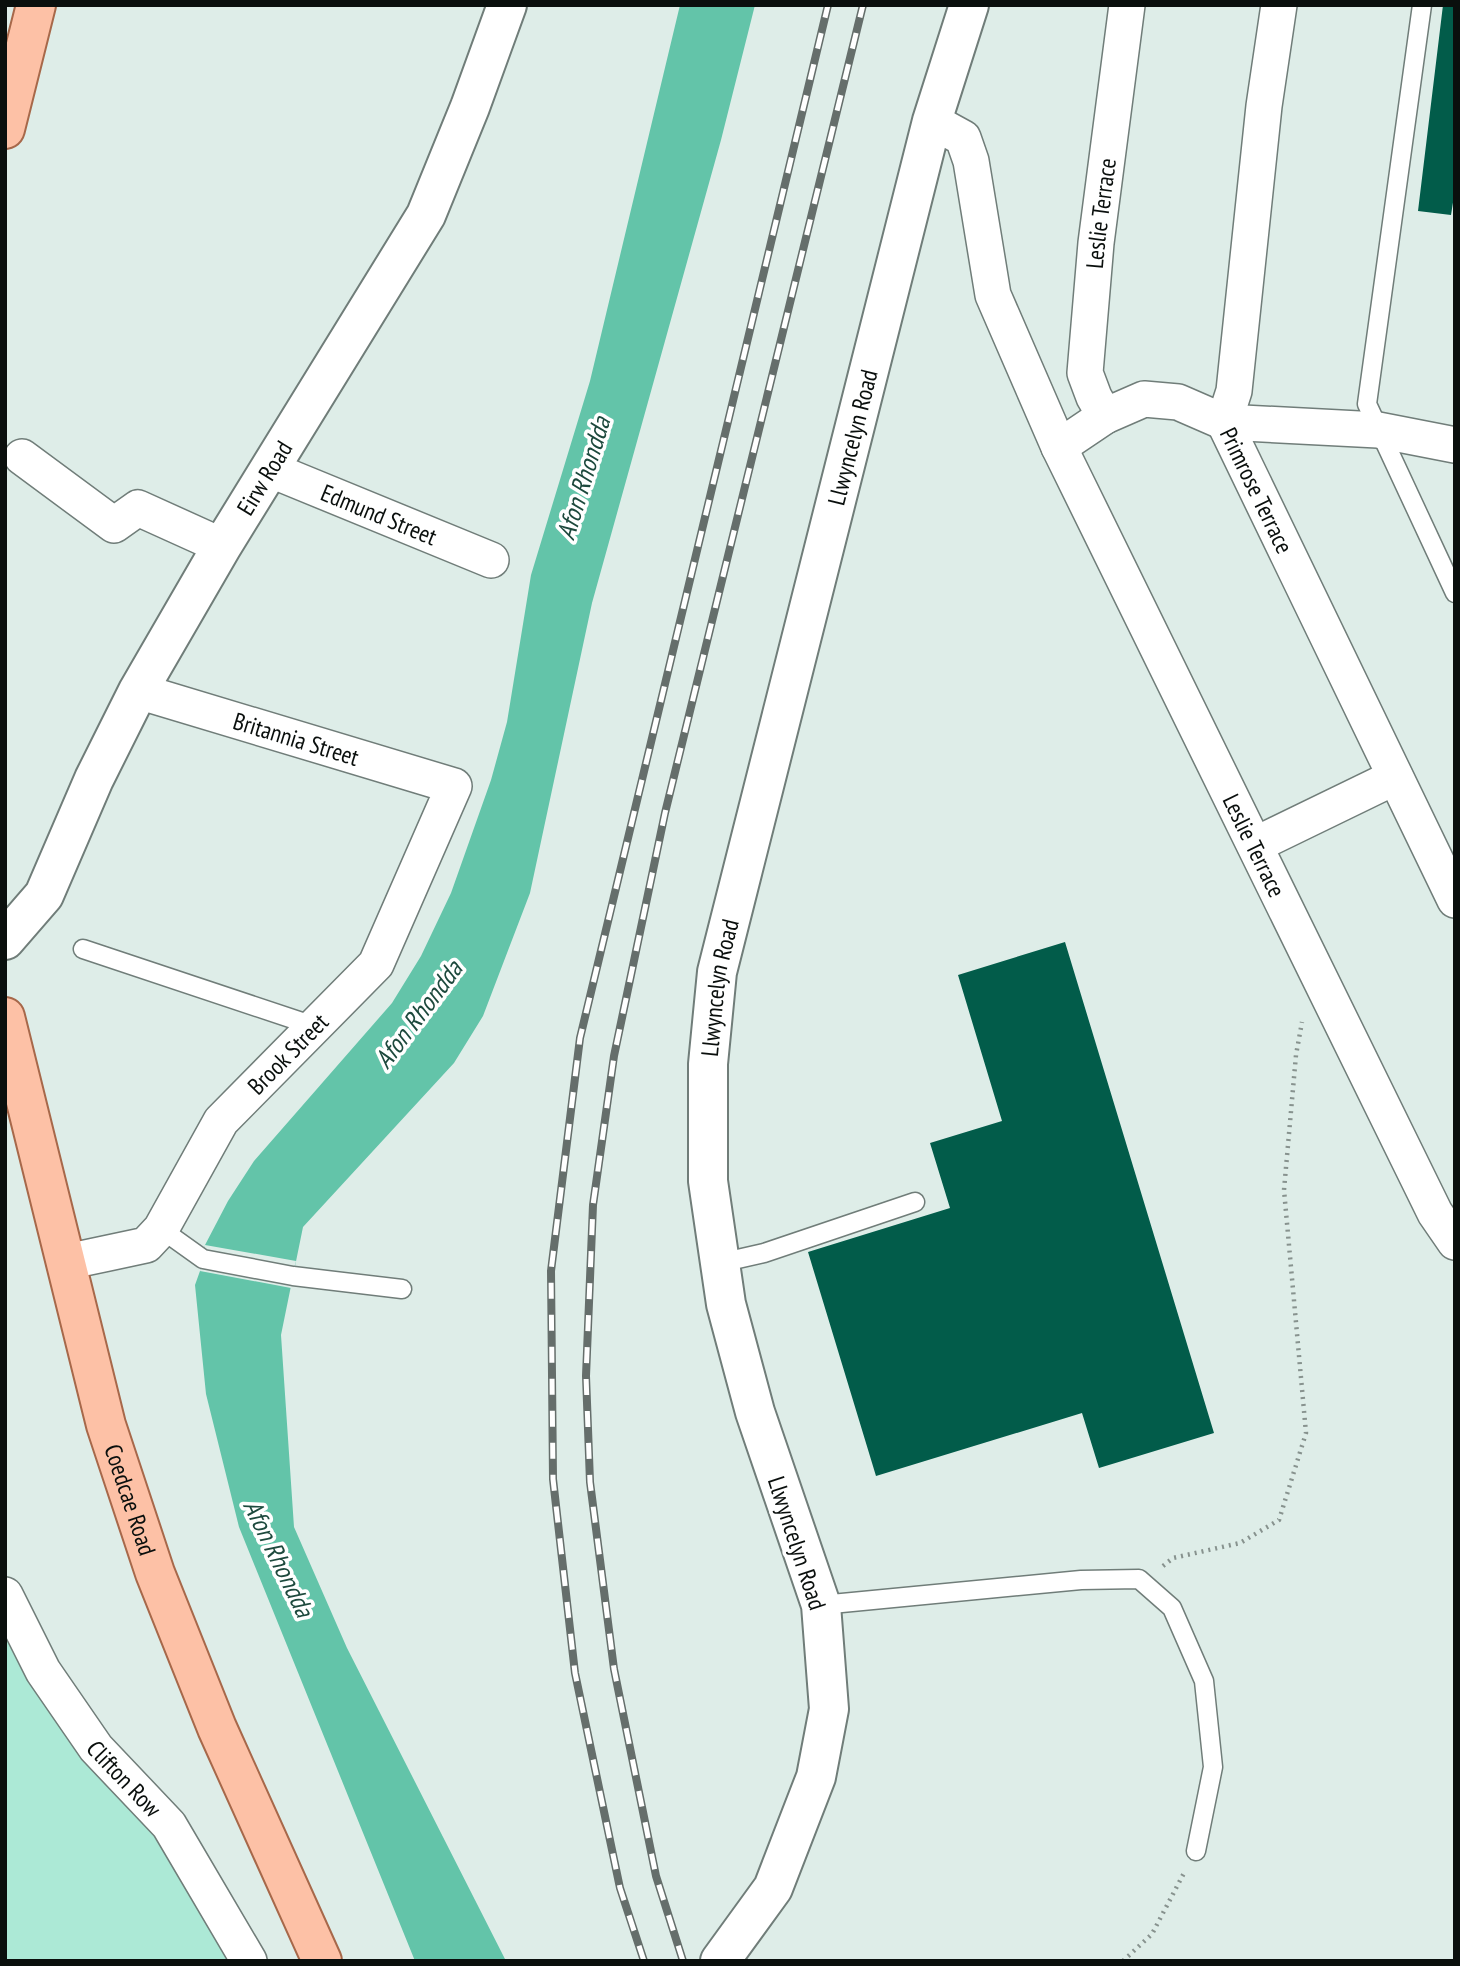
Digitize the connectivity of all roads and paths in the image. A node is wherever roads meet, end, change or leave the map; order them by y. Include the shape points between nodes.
1 (36, 5) edge
2 (507, 5) edge
3 (969, 5) edge
4 (1127, 5) edge
5 (1279, 5) edge
6 (1422, 5) edge
7 (932, 121) junction
8 (5, 129) edge
9 (1105, 416) junction
10 (1224, 422) junction
11 (1378, 430) junction
12 (1455, 444) edge
13 (1059, 447) junction
14 (22, 457) dead end
15 (269, 469) junction
16 (222, 546) junction
17 (491, 559) dead end
18 (1455, 593) edge
19 (138, 691) junction
20 (1395, 778) junction
21 (454, 786) joint
22 (1255, 845) junction
23 (1455, 900) edge
24 (5, 940) edge
25 (83, 949) dead end
26 (1303, 1016) dead end
27 (5, 1017) edge
28 (314, 1026) junction
29 (915, 1202) dead end
30 (1445, 1208) edge
31 (161, 1229) junction
32 (1455, 1242) edge
33 (66, 1262) junction
34 (720, 1263) junction
35 (402, 1289) dead end
36 (1139, 1579) junction
37 (5, 1595) edge
38 (821, 1605) junction
39 (1196, 1851) joint
40 (249, 1961) edge
41 (322, 1961) edge
42 (720, 1961) edge
43 (1123, 1961) edge

1 - 8 main road
2 - 15 main road, Eirw Road via 426,215
3 - 7 main road, Llwyncelyn Road
4 - 9 street, Leslie Terrace via 1096,243 1085,373
5 - 10 street, Primrose Terrace via 1234,391
6 - 11 lane via 1367,404
7 - 13 street, Leslie Terrace via 963,138 971,161 993,295
7 - 34 main road, Llwyncelyn Road via 717,972 708,1063 708,1181
9 - 10 street via 1144,399 1178,402
9 - 13 street
10 - 11 street
10 - 20 street, Primrose Terrace
11 - 12 street
11 - 18 lane
13 - 22 street, Leslie Terrace
14 - 16 street via 114,525 138,508
15 - 16 main road, Eirw Road
15 - 17 street, Edmund Street
16 - 19 main road, Eirw Road
19 - 21 street, Britannia Street
19 - 24 main road, Eirw Road via 44,895
20 - 22 street
20 - 23 street, Primrose Terrace
21 - 28 street, Brook Street via 376,964
22 - 30 street, Leslie Terrace
25 - 28 lane
26 - 36 path via 1284,1190 1306,1433 1279,1520 1240,1543 1173,1558
27 - 33 main road, Coedcae Road
28 - 31 street, Brook Street via 221,1121
29 - 34 lane
30 - 32 street, Leslie Terrace
31 - 33 street, Brook Street via 146,1245
31 - 35 lane via 202,1259
33 - 41 main road, Coedcae Road via 106,1425 155,1573 217,1728
34 - 38 main road, Llwyncelyn Road via 726,1304 755,1412
36 - 38 lane via 1081,1580
36 - 39 lane via 1172,1608 1204,1681 1213,1767
37 - 40 street, Clifton Row via 43,1671 96,1748 169,1825
38 - 42 main road, Llwyncelyn Road via 829,1709 816,1777 773,1888
39 - 43 path via 1152,1934

